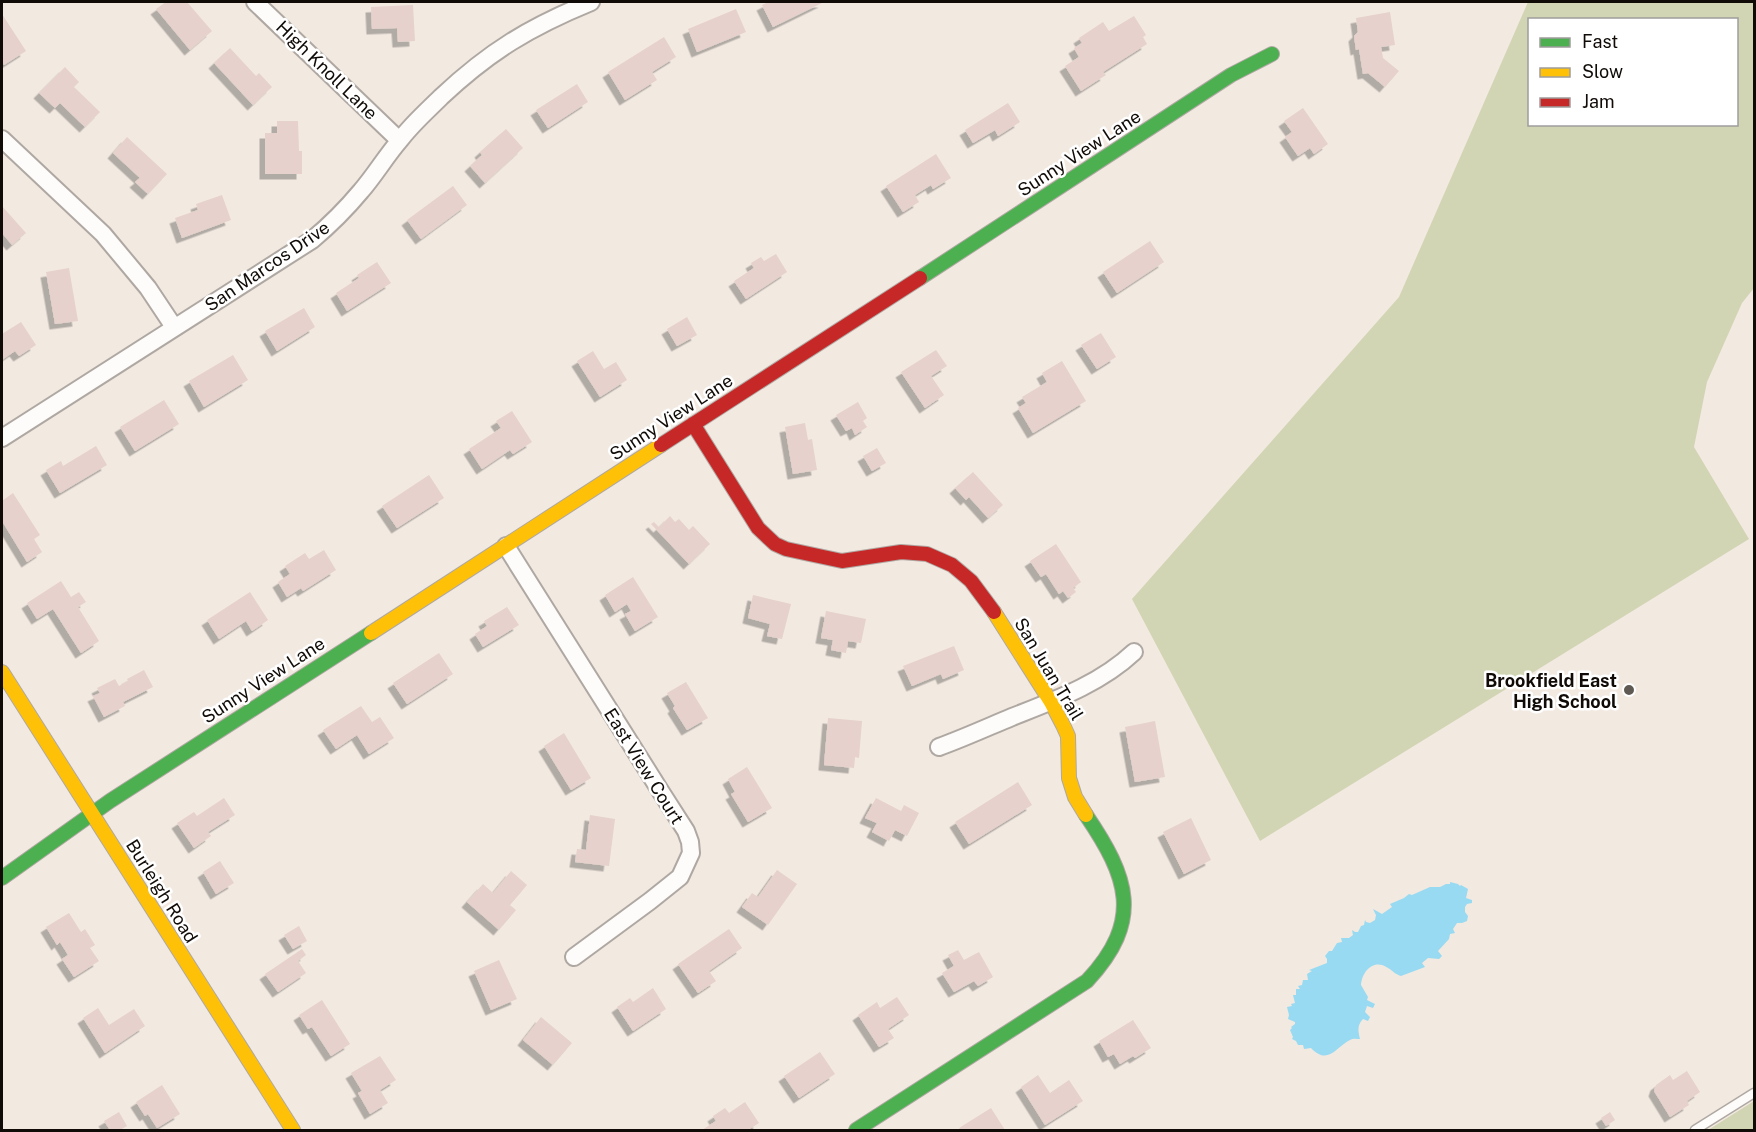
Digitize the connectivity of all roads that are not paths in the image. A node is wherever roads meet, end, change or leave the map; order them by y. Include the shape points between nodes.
1 (255, 2) edge
2 (591, 2) edge
3 (1272, 54) dead end
4 (2, 139) edge
5 (399, 140) junction
6 (174, 327) junction
7 (693, 424) junction
8 (2, 438) edge
9 (506, 546) junction
10 (1134, 652) dead end
11 (2, 672) edge
12 (1051, 702) junction
13 (939, 747) dead end
14 (92, 814) junction
15 (2, 878) edge
16 (574, 957) dead end
17 (1755, 1093) edge
18 (293, 1131) edge
19 (856, 1131) edge
20 (1695, 1131) edge

1 - 5 street, High Knoll Lane
2 - 5 street, San Marcos Drive via 542,23 484,59
3 - 7 street, Sunny View Lane via 1231,75
4 - 6 street via 102,234 148,288
5 - 6 street, San Marcos Drive via 362,190 312,240
6 - 8 street, San Marcos Drive
7 - 9 street, Sunny View Lane
7 - 12 street, San Juan Trail via 758,528 776,544 842,561 914,552 939,558 962,572 986,600
9 - 14 street, Sunny View Lane
9 - 16 street, East View Court via 690,842 691,853 680,877
10 - 12 street via 1109,673
11 - 14 street, Burleigh Road
12 - 13 street
12 - 19 street, San Juan Trail via 1068,736 1069,778 1075,797 1119,872 1124,905 1118,940 1087,981
14 - 15 street, Sunny View Lane
14 - 18 street, Burleigh Road
17 - 20 lane

